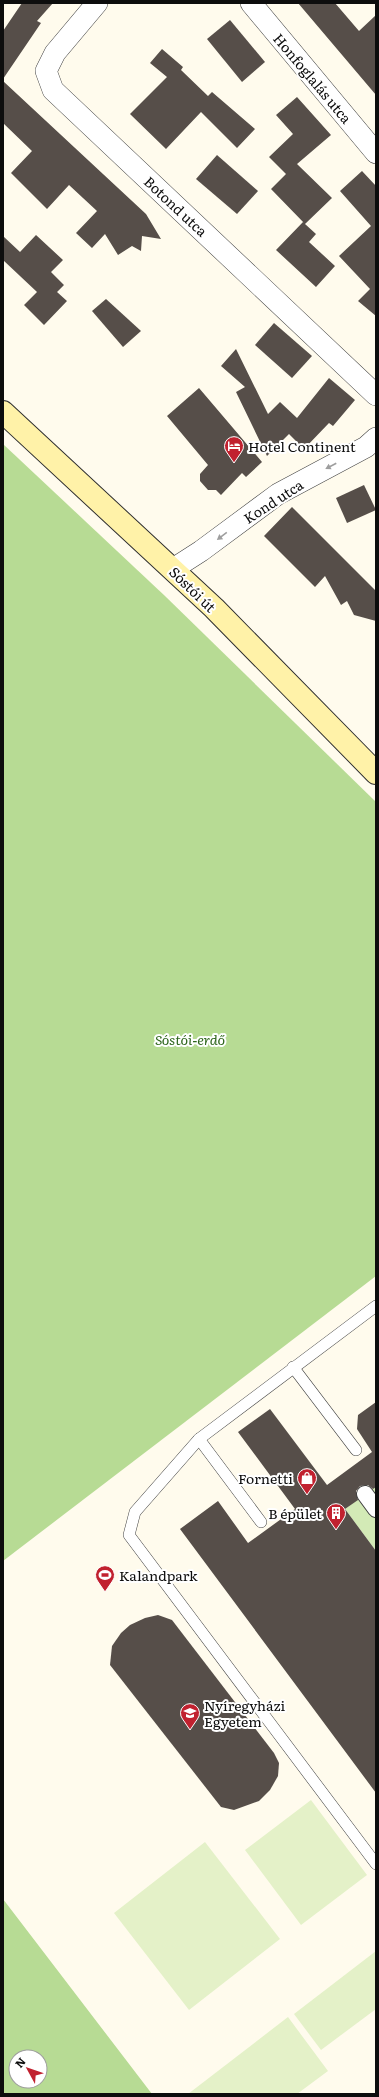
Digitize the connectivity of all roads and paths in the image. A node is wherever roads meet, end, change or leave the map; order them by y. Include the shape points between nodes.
1 (97, 3) edge
2 (251, 3) edge
3 (376, 153) edge
4 (376, 395) edge
5 (3, 412) edge
6 (376, 438) edge
7 (173, 569) junction
8 (376, 773) edge
9 (376, 1306) edge
10 (293, 1367) junction
11 (199, 1439) junction
12 (356, 1450) dead end
13 (365, 1494) dead end
14 (376, 1509) edge
15 (261, 1522) dead end
16 (376, 1864) edge

1 - 4 street, Botond utca via 55,53 46,71 53,90
2 - 3 street, Honfoglalás utca
5 - 7 main road, Sóstói út
6 -> 7 street, Kond utca via 366,447 278,494
7 - 8 main road, Sóstói út
9 - 10 lane
10 - 11 lane
10 - 12 lane
11 - 15 lane
11 - 16 lane via 135,1512 129,1535
13 - 14 street

